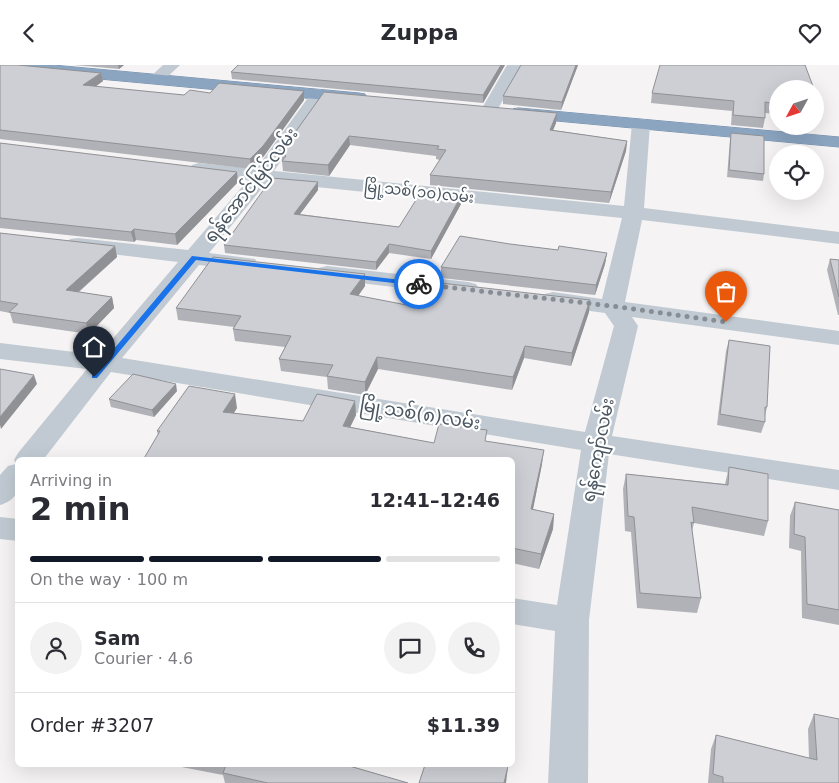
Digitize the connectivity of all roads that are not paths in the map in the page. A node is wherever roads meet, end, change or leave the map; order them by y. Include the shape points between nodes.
1 (172, 65) edge
2 (515, 65) edge
3 (2, 66) edge
4 (156, 79) junction
5 (319, 94) junction
6 (376, 100) edge
7 (471, 109) edge
8 (490, 111) junction
9 (641, 124) junction
10 (839, 143) edge
11 (184, 167) edge
12 (261, 177) junction
13 (633, 213) junction
14 (839, 238) edge
15 (58, 242) edge
16 (195, 257) junction
17 (272, 267) edge
18 (302, 270) edge
19 (486, 291) edge
20 (535, 297) edge
21 (612, 306) junction
22 (839, 337) edge
23 (0, 351) edge
24 (105, 363) junction
25 (596, 443) junction
26 (30, 457) edge
27 (15, 477) edge
28 (839, 480) edge
29 (0, 495) edge
30 (0, 528) edge
31 (15, 530) edge
32 (515, 611) edge
33 (572, 620) junction
34 (568, 783) edge

1 - 4 street
2 - 8 street
3 - 4 highway
4 - 5 highway
5 - 6 highway
5 - 12 street, ရန်အောင်မြင်လမ်း
7 - 8 highway
8 - 9 highway
9 - 10 highway
9 - 13 street
11 - 12 street, မြို့သစ်(၁၀)လမ်း
12 - 13 street, မြို့သစ်(၁၀)လမ်း
12 - 16 street, ရန်အောင်မြင်လမ်း
13 - 14 street, မြို့သစ်(၁၀)လမ်း
13 - 21 street
15 - 16 street
16 - 17 street
16 - 24 street, ရန်အောင်မြင်လမ်း
18 - 19 street
20 - 21 street
21 - 22 street
21 - 25 street, ရန်ကျော်လမ်း via 626,326
23 - 24 street, မြို့သစ်(၈)လမ်း
24 - 25 street, မြို့သစ်(၈)လမ်း
24 - 26 street, ရန်အောင်မြင်လမ်း
25 - 28 street, မြို့သစ်(၈)လမ်း
25 - 33 street, ရန်ကျော်လမ်း
27 - 29 street
30 - 31 street
32 - 33 street
33 - 34 street, ရန်ကျော်လမ်း

